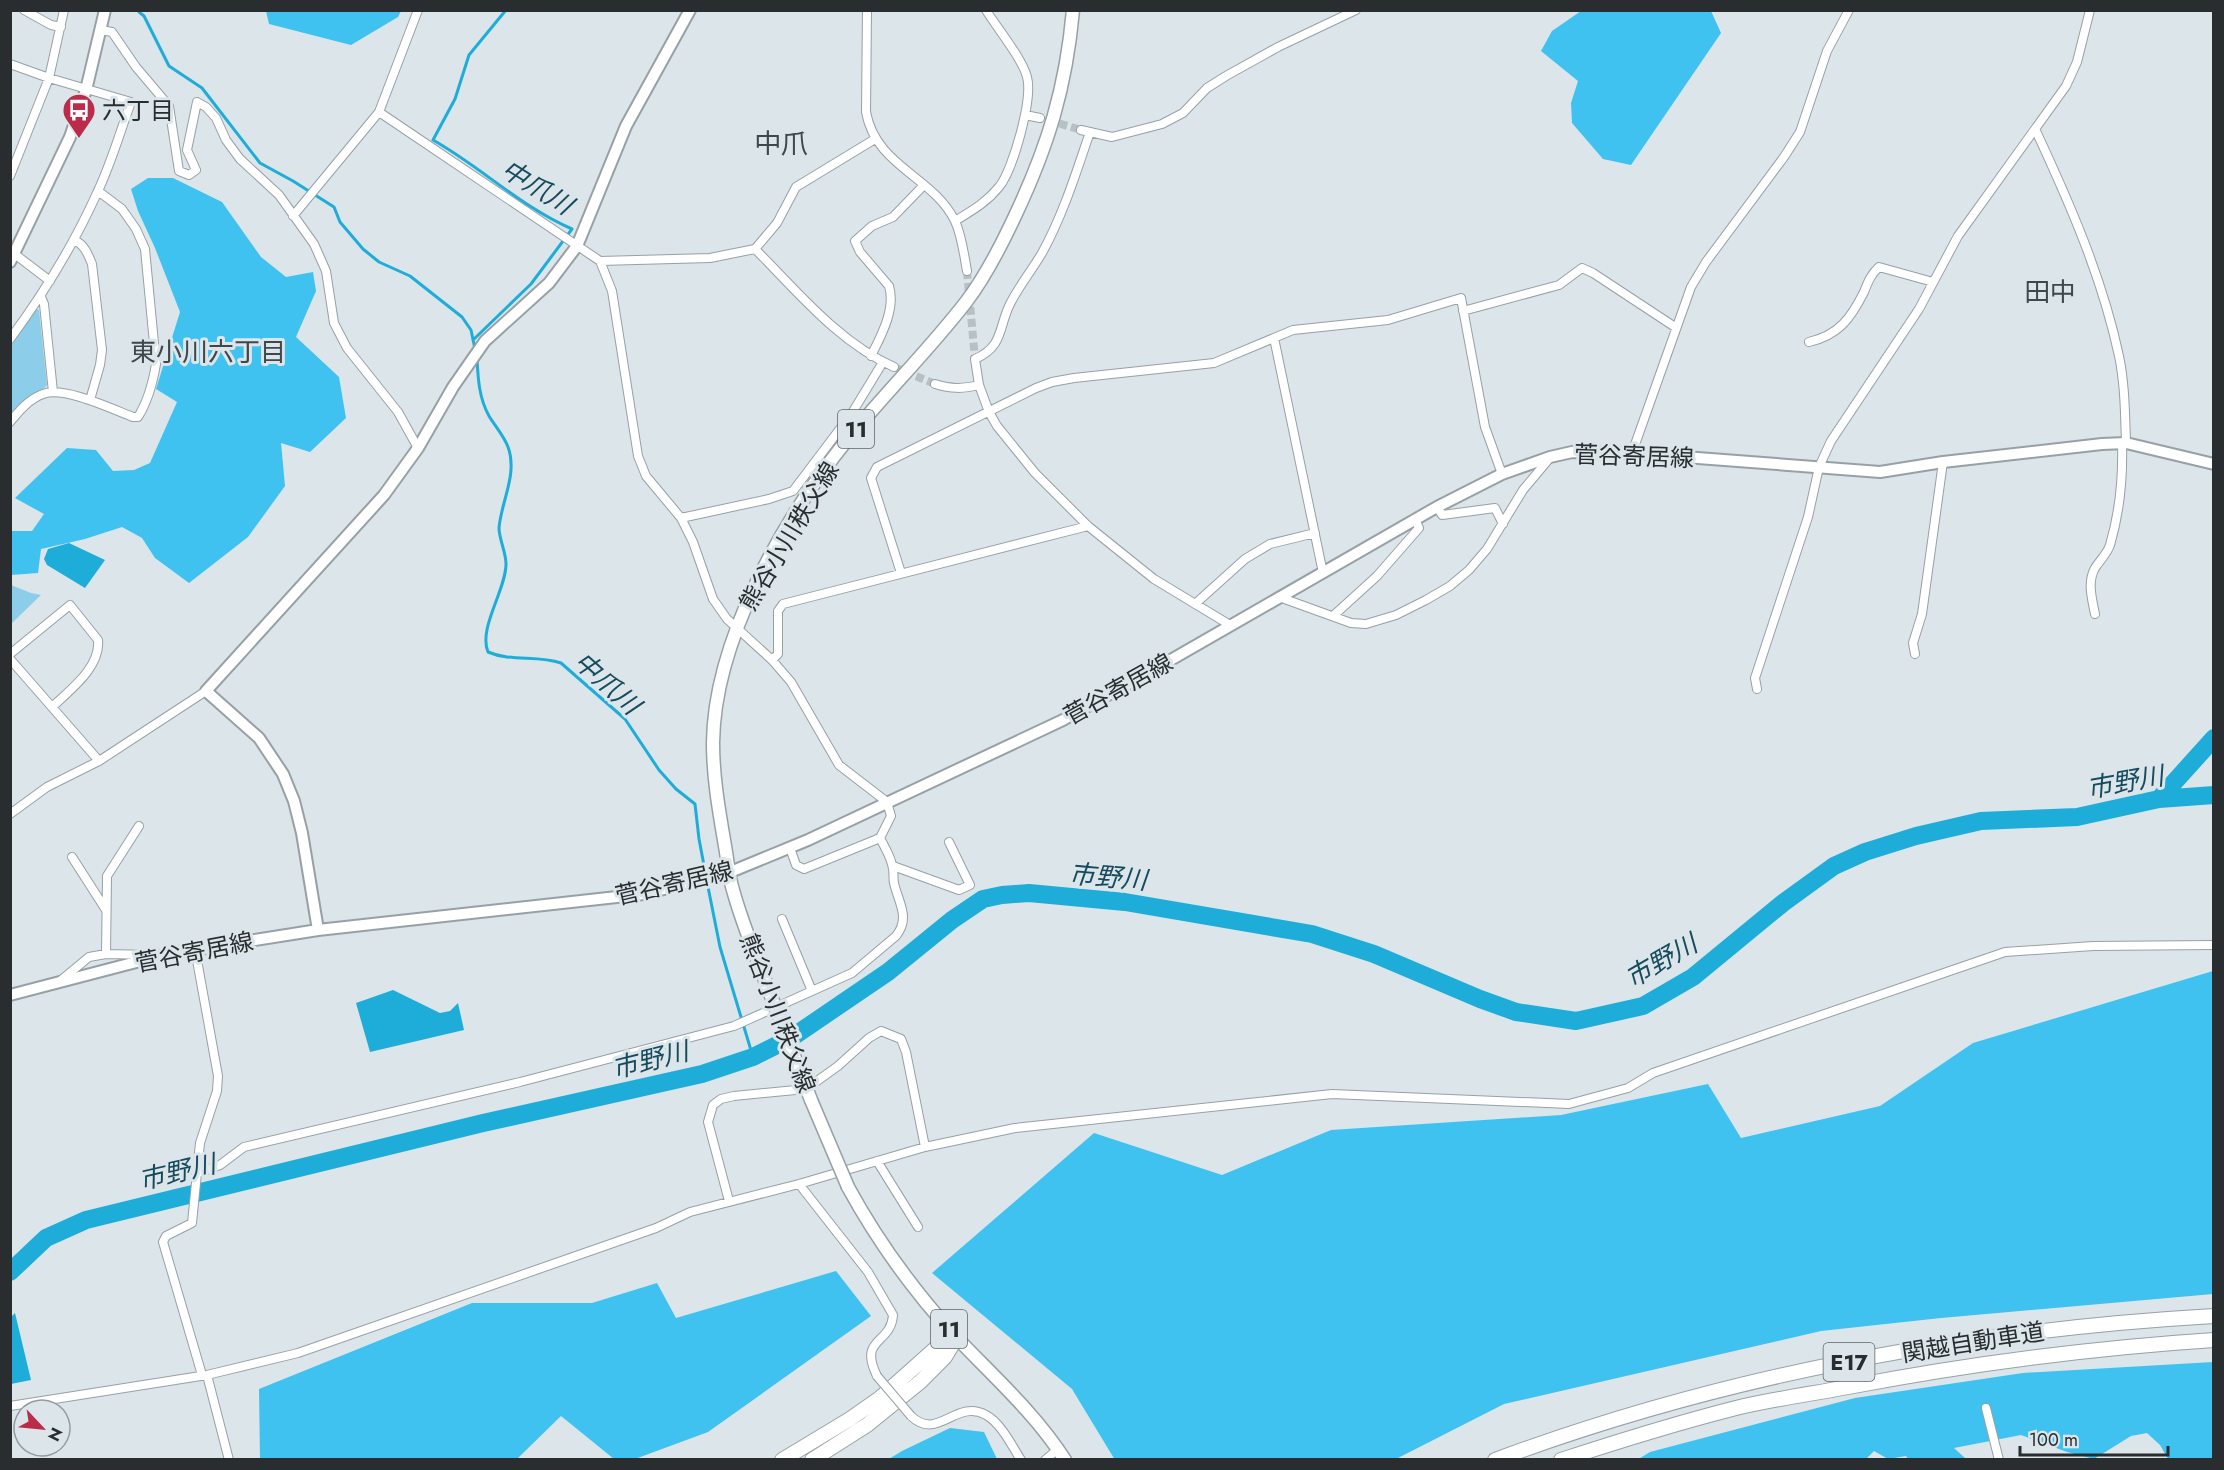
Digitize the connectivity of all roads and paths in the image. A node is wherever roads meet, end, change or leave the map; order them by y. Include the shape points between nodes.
1 (24, 10) edge
2 (64, 10) edge
3 (105, 10) edge
4 (418, 10) edge
5 (690, 10) edge
6 (867, 10) edge
7 (986, 10) edge
8 (1073, 10) edge
9 (1356, 10) edge
10 (1849, 10) edge
11 (2090, 10) edge
12 (61, 27) junction
13 (101, 30) junction
14 (10, 64) edge
15 (49, 78) junction
16 (86, 90) junction
17 (379, 112) junction
18 (1025, 115) junction
19 (1040, 118) tunnel mouth
20 (1081, 130) tunnel mouth
21 (2036, 131) junction
22 (1090, 132) junction
23 (875, 139) junction
24 (10, 176) edge
25 (924, 186) junction
26 (98, 191) junction
27 (293, 216) junction
28 (955, 221) junction
29 (74, 240) junction
30 (577, 246) junction
31 (755, 249) junction
32 (12, 256) edge
33 (600, 261) junction
34 (967, 271) tunnel mouth
35 (50, 280) junction
36 (1933, 282) junction
37 (41, 297) junction
38 (1463, 311) junction
39 (1675, 327) junction
40 (1274, 338) junction
41 (10, 339) edge
42 (1809, 342) dead end
43 (871, 356) junction
44 (883, 362) junction
45 (894, 367) tunnel mouth
46 (935, 384) tunnel mouth
47 (979, 385) junction
48 (53, 392) junction
49 (90, 400) junction
50 (989, 412) junction
51 (10, 422) edge
52 (2124, 443) junction
53 (418, 448) junction
54 (1632, 453) junction
55 (1550, 457) junction
56 (1943, 462) junction
57 (2214, 464) edge
58 (1819, 467) junction
59 (1502, 474) junction
60 (1437, 507) junction
61 (681, 518) junction
62 (1415, 519) junction
63 (1503, 524) junction
64 (1088, 526) junction
65 (1315, 532) junction
66 (901, 573) junction
67 (1323, 573) junction
68 (1279, 597) junction
69 (1195, 604) junction
70 (2095, 614) dead end
71 (1333, 616) junction
72 (1230, 625) junction
73 (736, 627) junction
74 (10, 654) edge
75 (1915, 654) dead end
76 (10, 659) edge
77 (772, 660) junction
78 (1757, 689) dead end
79 (206, 691) junction
80 (52, 707) junction
81 (99, 761) junction
82 (887, 802) junction
83 (10, 814) edge
84 (139, 826) dead end
85 (880, 838) junction
86 (949, 842) dead end
87 (790, 848) junction
88 (72, 857) dead end
89 (893, 866) junction
90 (728, 873) junction
91 (106, 911) junction
92 (782, 919) dead end
93 (318, 930) junction
94 (2214, 945) edge
95 (195, 949) junction
96 (105, 954) junction
97 (161, 956) junction
98 (57, 983) junction
99 (812, 991) junction
100 (10, 995) edge
101 (806, 1089) junction
102 (925, 1147) junction
103 (877, 1161) junction
104 (196, 1177) junction
105 (799, 1184) junction
106 (729, 1202) junction
107 (918, 1227) dead end
108 (2214, 1316) edge
109 (957, 1337) junction
110 (2214, 1340) edge
111 (205, 1375) junction
112 (10, 1406) edge
113 (1986, 1408) dead end
114 (1062, 1454) edge
115 (229, 1460) edge
116 (782, 1460) edge
117 (812, 1460) edge
118 (1021, 1460) edge
119 (1045, 1460) edge
120 (1495, 1460) edge
121 (1561, 1460) edge
122 (1999, 1460) edge

1 - 12 street
2 - 12 street
3 - 13 main road
4 - 17 street
5 - 30 main road via 626,126
6 - 23 street via 866,112
7 - 18 street via 1027,78
8 - 73 main road, 熊谷小川秩父線 / 11 via 1069,52 1053,123 1035,173 998,250 966,301 846,441 802,504 764,568
9 - 22 street via 1226,76 1207,88 1183,113 1162,124 1112,136
10 - 39 street via 1827,51 1800,132 1706,262
11 - 21 street via 2077,62
12 - 15 street
13 - 16 main road
13 - 27 street via 112,32 169,106 179,171 189,176 196,170 187,150 197,102 216,118 240,159 279,195
14 - 15 street
15 - 16 street
15 - 24 street
16 - 26 street via 131,102
16 - 32 main road via 70,137
17 - 27 street
17 - 30 street
18 - 19 street
18 - 28 street via 1000,185 985,202
20 - 22 street
21 - 36 street via 1958,236
21 - 52 street via 2089,251 2103,296 2125,398
22 - 47 street via 1068,198 1011,303 998,342 975,359
23 - 25 street via 888,156
23 - 31 street via 796,187 777,223
25 - 28 street
25 - 43 street via 893,217 872,226 855,241 891,293 888,313
26 - 29 street
26 - 49 street via 122,208 145,249 156,364 138,417
27 - 53 street via 314,244 326,271 334,323 348,348 398,412
28 - 34 street
29 - 35 street
29 - 49 street via 92,264 100,328 100,365
30 - 33 street
30 - 53 main road via 549,283 485,341
31 - 33 street via 710,258
31 - 43 street via 832,326
32 - 35 street
33 - 61 street via 612,291 638,456 646,476
35 - 37 street
36 - 42 street via 1880,267 1844,324 1833,334
36 - 58 street via 1831,441
37 - 41 street
37 - 48 street
38 - 39 street via 1559,285 1582,268
38 - 40 street via 1461,298 1388,320 1293,330
38 - 59 street via 1485,427
39 - 54 street
40 - 50 street via 1214,363 1052,382
40 - 65 street
43 - 44 street
44 - 45 street
44 - 61 street via 852,413 793,490
46 - 47 street via 951,389
47 - 50 street
48 - 49 street
48 - 51 street via 34,398
50 - 64 street via 1035,473
50 - 66 street via 877,466 873,473 872,482
52 - 56 main road, 菅谷寄居線
52 - 57 main road, 菅谷寄居線
52 - 70 street via 2119,509 2110,547 2091,580
53 - 79 main road via 384,495
54 - 55 main road, 菅谷寄居線 via 1572,452
54 - 58 main road, 菅谷寄居線
55 - 59 main road, 菅谷寄居線
55 - 63 street via 1523,490
56 - 58 main road, 菅谷寄居線 via 1880,472
56 - 75 street via 1922,614 1913,643
58 - 78 street via 1808,517 1755,678
59 - 60 main road, 菅谷寄居線
60 - 62 main road, 菅谷寄居線
60 - 63 street via 1442,515 1495,508
61 - 73 street via 713,599
62 - 67 main road, 菅谷寄居線
62 - 71 street via 1419,528 1377,576
63 - 71 street via 1469,570 1426,600 1366,624
64 - 66 street
64 - 69 street via 1154,579
65 - 67 street
65 - 69 street via 1270,544 1245,559
66 - 77 street via 783,604 778,611 778,654
67 - 68 main road, 菅谷寄居線
68 - 71 street
68 - 72 main road, 菅谷寄居線
69 - 72 street
72 - 82 main road, 菅谷寄居線 via 1063,720
73 - 77 street
73 - 90 main road, 熊谷小川秩父線 / 11 via 719,690 713,742
74 - 80 street via 69,605 98,640 96,657 81,679
76 - 80 street
77 - 82 street via 791,682 839,765
79 - 81 street
79 - 93 main road via 259,738 283,774 302,833
80 - 81 street
81 - 83 street via 46,787
82 - 85 street via 891,816
82 - 87 main road, 菅谷寄居線
84 - 91 street via 107,876
85 - 87 street via 804,869 796,865
85 - 89 street
86 - 89 street via 970,885 959,890
87 - 90 main road, 菅谷寄居線
88 - 91 street
89 - 99 street via 904,911 901,930 852,973
90 - 93 main road, 菅谷寄居線 via 644,894
90 - 101 main road, 熊谷小川秩父線 / 11, bridge
91 - 96 street
92 - 99 street
93 - 95 main road, 菅谷寄居線
94 - 102 street via 2093,946 2004,952 1653,1073 1628,1088 1569,1104 1332,1094 1015,1128
95 - 97 main road, 菅谷寄居線
95 - 104 street via 218,1076 200,1143
96 - 97 street
96 - 98 street via 88,957
97 - 98 main road, 菅谷寄居線
98 - 100 main road, 菅谷寄居線
99 - 104 street via 734,1026 520,1082 244,1147
101 - 102 street via 881,1031 902,1040
101 - 106 street via 734,1096 713,1105 708,1122
101 - 109 main road, 熊谷小川秩父線 / 11, bridge via 848,1187 891,1258
102 - 103 street
103 - 105 street
103 - 107 street
104 - 111 street via 192,1223 166,1236 163,1242
105 - 106 street
105 - 118 street, bridge via 868,1272 893,1315 890,1328 870,1355 877,1376 916,1421 928,1426 962,1412 985,1414 995,1421
106 - 111 street via 690,1212 656,1228 298,1353
108 - 120 highway, 関越自動車道 / E17 via 2073,1327 1954,1342 1844,1363 1636,1413
109 - 114 main road, 熊谷小川秩父線 / 11 via 1023,1406
109 - 116 highway via 936,1348 865,1409
109 - 117 highway via 945,1357 920,1382 867,1425
110 - 121 highway, 関越自動車道 / E17 via 2073,1352 1854,1386 1739,1408 1645,1432
111 - 112 street
111 - 115 street
113 - 122 street
114 - 119 street

